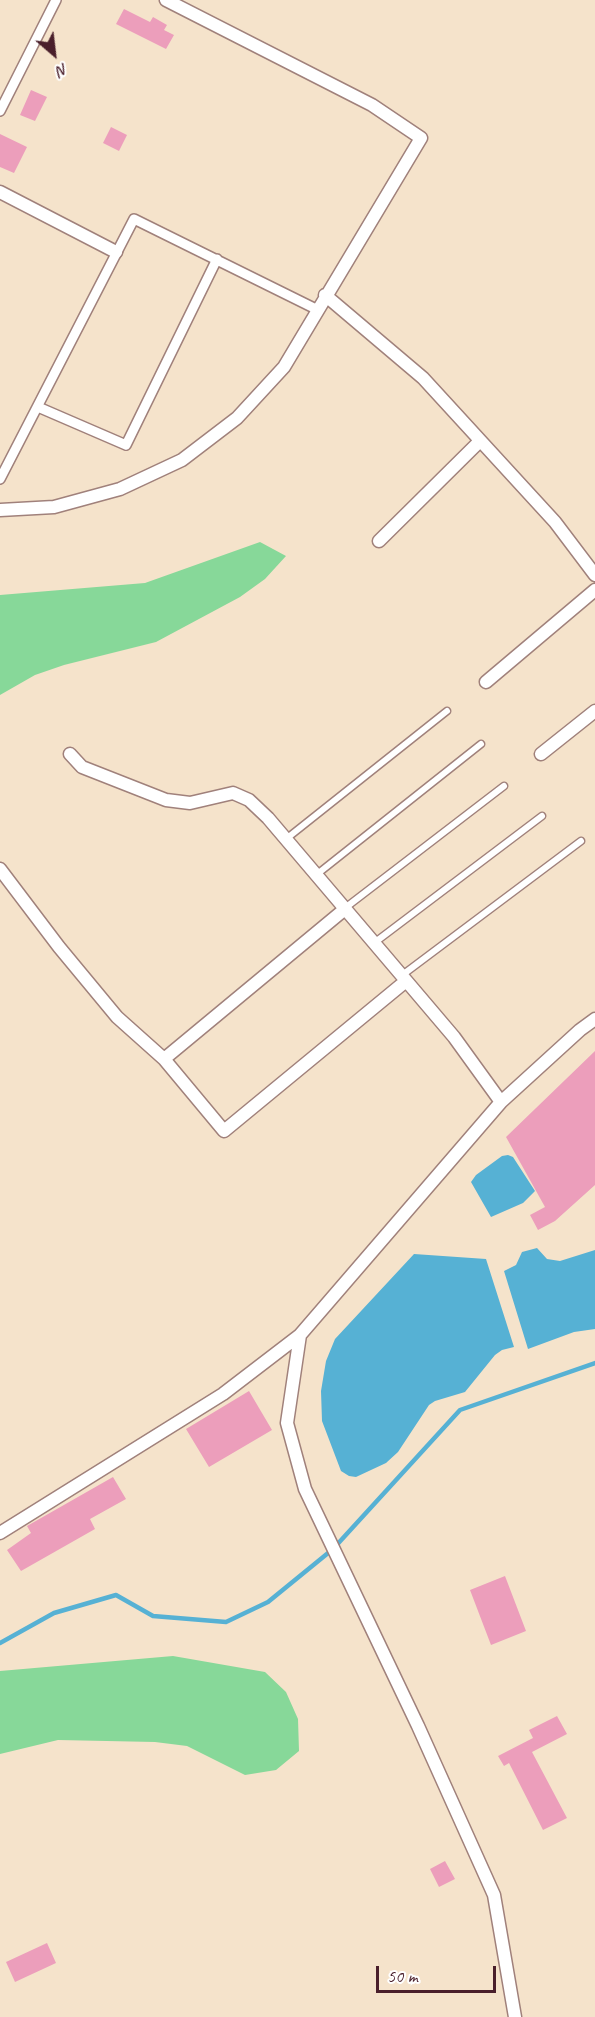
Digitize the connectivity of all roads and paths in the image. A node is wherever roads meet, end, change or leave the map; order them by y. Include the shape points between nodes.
1 (56, 0) edge
2 (166, 0) edge
3 (3, 100) edge
4 (0, 111) edge
5 (0, 192) edge
6 (116, 252) junction
7 (217, 259) junction
8 (325, 295) junction
9 (318, 310) junction
10 (38, 407) junction
11 (480, 441) junction
12 (0, 479) edge
13 (0, 510) edge
14 (379, 541) dead end
15 (595, 574) edge
16 (595, 590) edge
17 (486, 682) dead end
18 (447, 711) dead end
19 (595, 711) edge
20 (481, 744) dead end
21 (70, 754) dead end
22 (541, 754) dead end
23 (504, 786) dead end
24 (542, 816) dead end
25 (286, 839) junction
26 (581, 842) dead end
27 (0, 869) edge
28 (316, 875) junction
29 (345, 909) junction
30 (374, 943) junction
31 (404, 979) junction
32 (595, 1020) edge
33 (164, 1059) junction
34 (501, 1102) junction
35 (300, 1335) junction
36 (0, 1533) edge
37 (515, 2017) edge

1 - 3 street
2 - 8 street via 372,105 421,138
3 - 4 street
5 - 6 street
6 - 7 street via 134,219
6 - 10 street
7 - 9 street
7 - 10 street via 126,445
8 - 9 street
8 - 11 street via 423,378
9 - 13 street via 284,367 245,410 183,460 120,489 54,507
10 - 12 street
11 - 14 street
11 - 15 street via 555,522
16 - 17 street
18 - 25 lane
19 - 22 street
20 - 28 lane
21 - 25 street via 82,767 166,800 190,803 232,793 241,796
23 - 29 lane
24 - 30 lane
25 - 28 street
26 - 31 lane
27 - 33 street via 117,1017
28 - 29 street
29 - 30 street
29 - 33 street
30 - 31 street
31 - 33 street via 224,1131
31 - 34 street via 454,1037
32 - 34 street
34 - 35 street
35 - 36 street via 223,1394
35 - 37 street via 287,1423 305,1489 494,1895

